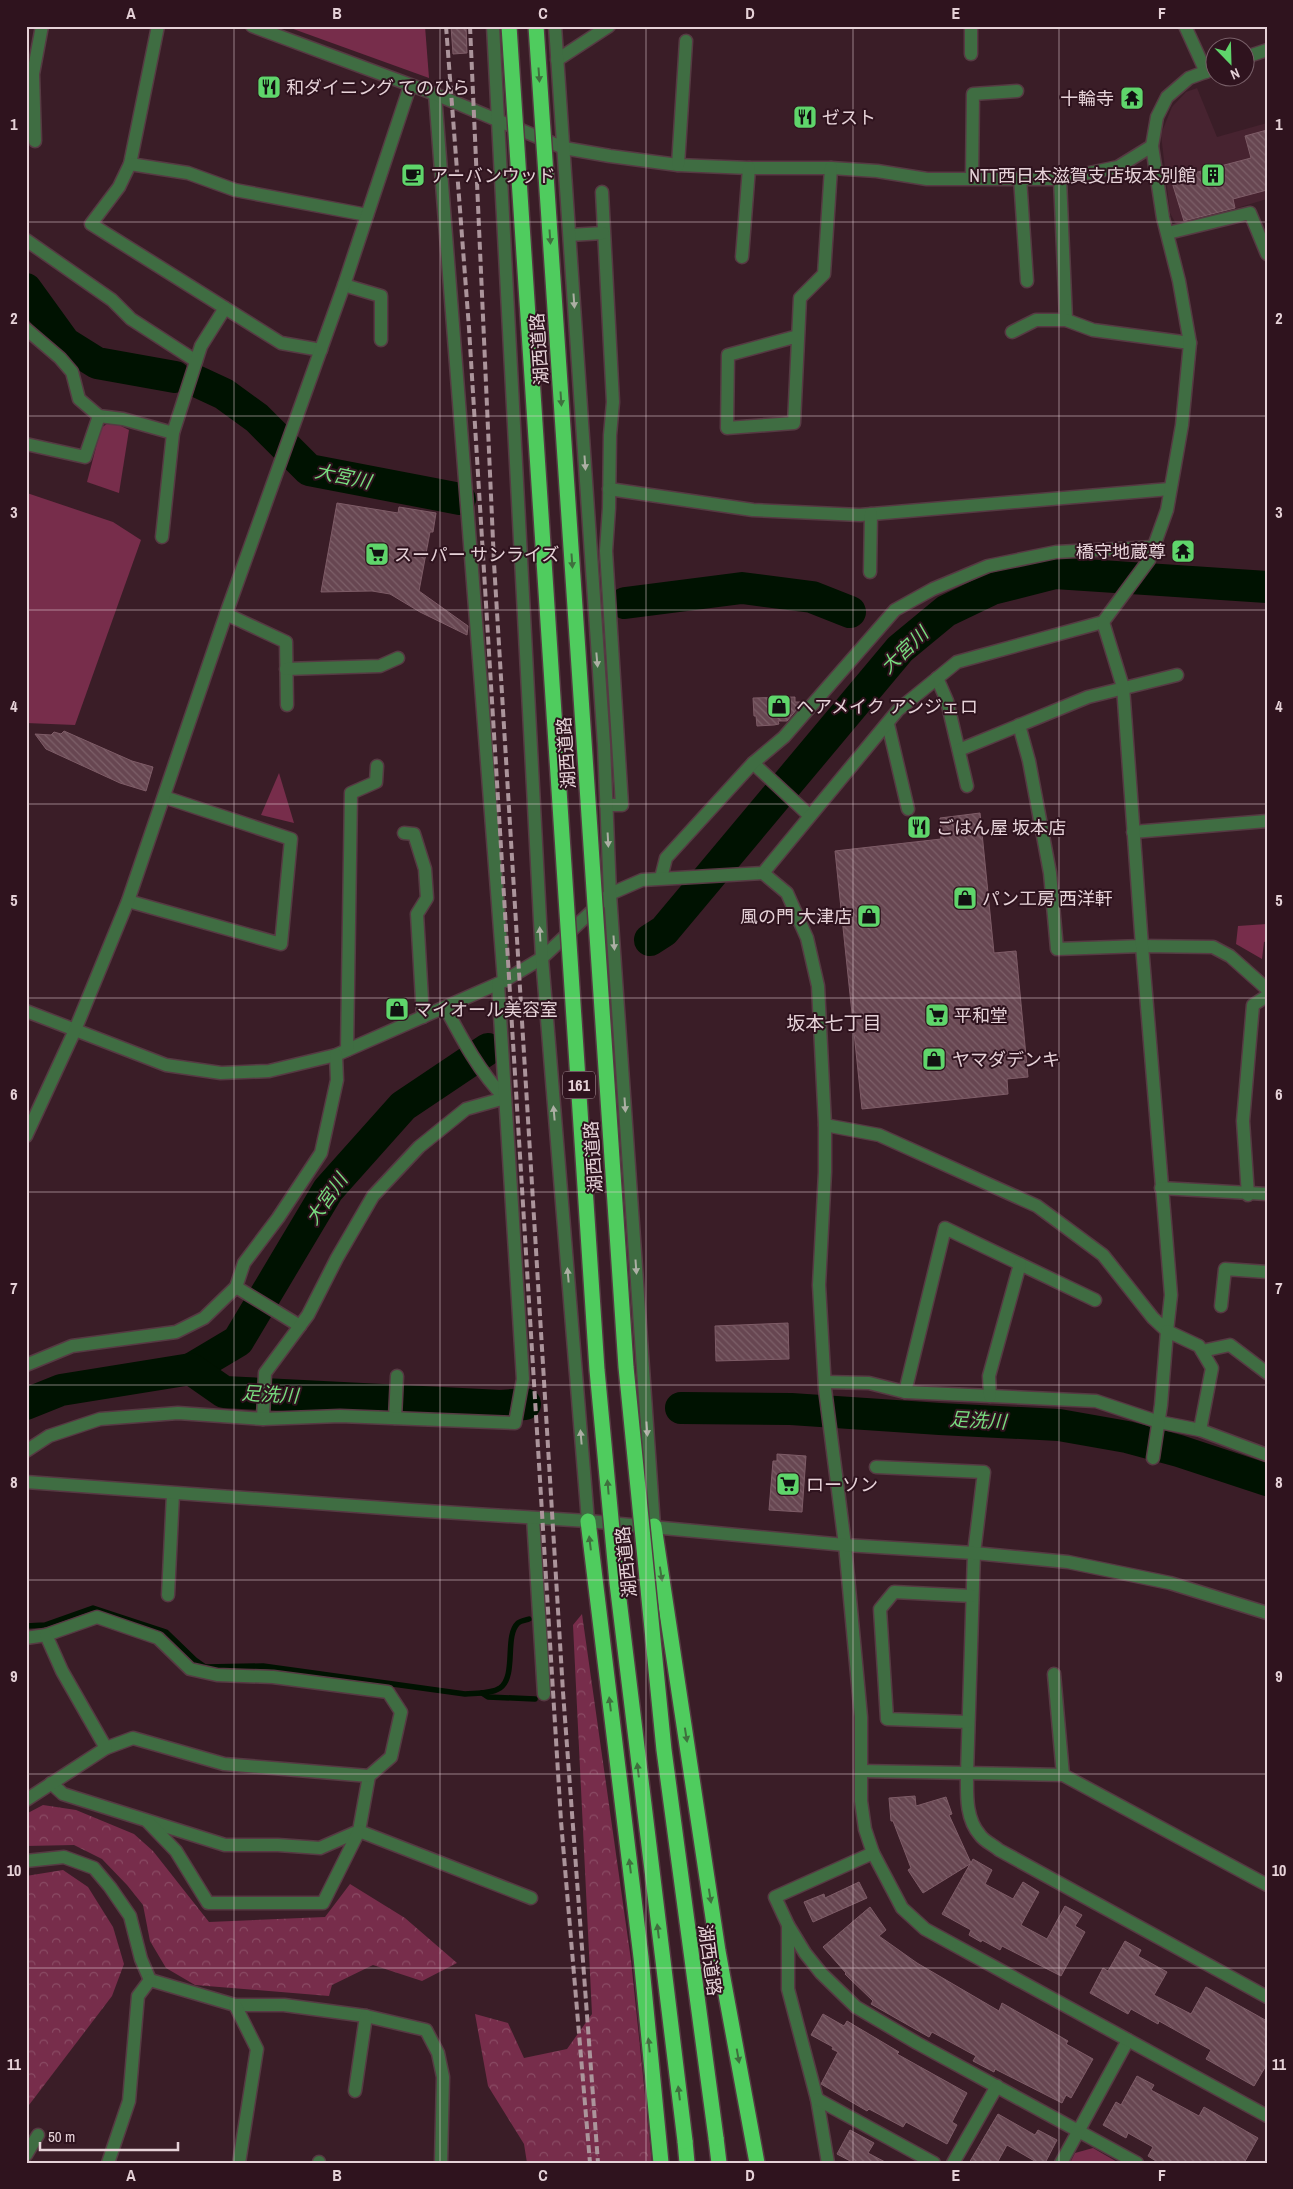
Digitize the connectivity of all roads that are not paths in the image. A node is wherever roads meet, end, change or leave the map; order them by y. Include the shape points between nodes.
1 (42, 26) edge
2 (158, 26) edge
3 (252, 26) edge
4 (493, 26) edge
5 (509, 26) edge
6 (536, 26) edge
7 (555, 26) edge
8 (609, 26) edge
9 (971, 26) edge
10 (1185, 26) edge
11 (686, 41) dead end
12 (970, 54) dead end
13 (557, 60) junction
14 (1206, 62) edge
15 (1206, 72) edge
16 (410, 86) junction
17 (1017, 91) dead end
18 (435, 94) junction
19 (498, 121) junction
20 (36, 141) dead end
21 (1152, 146) junction
22 (564, 148) junction
23 (130, 164) junction
24 (678, 165) junction
25 (749, 168) junction
26 (831, 168) junction
27 (972, 177) junction
28 (1020, 178) junction
29 (1060, 179) junction
30 (602, 192) dead end
31 (367, 215) junction
32 (603, 232) junction
33 (1168, 233) junction
34 (570, 235) junction
35 (26, 240) edge
36 (1267, 254) edge
37 (742, 256) dead end
38 (1027, 281) dead end
39 (344, 284) junction
40 (226, 308) junction
41 (1066, 320) junction
42 (26, 329) edge
43 (1012, 332) dead end
44 (798, 336) junction
45 (381, 340) dead end
46 (1190, 342) junction
47 (321, 350) junction
48 (196, 361) junction
49 (99, 416) junction
50 (173, 433) junction
51 (26, 444) edge
52 (609, 489) junction
53 (1170, 489) junction
54 (871, 514) junction
55 (162, 537) dead end
56 (1154, 548) junction
57 (591, 550) junction
58 (606, 551) junction
59 (870, 572) dead end
60 (226, 614) junction
61 (1103, 622) junction
62 (594, 624) junction
63 (611, 626) junction
64 (398, 658) dead end
65 (286, 669) junction
66 (1177, 675) dead end
67 (937, 678) junction
68 (1123, 687) junction
69 (287, 705) dead end
70 (888, 724) junction
71 (1019, 725) junction
72 (958, 750) junction
73 (753, 763) junction
74 (377, 766) dead end
75 (967, 786) dead end
76 (164, 797) junction
77 (606, 805) junction
78 (908, 809) dead end
79 (810, 816) junction
80 (1267, 821) edge
81 (1133, 832) junction
82 (404, 833) dead end
83 (763, 873) junction
84 (662, 878) junction
85 (610, 894) junction
86 (128, 901) junction
87 (1142, 946) junction
88 (542, 958) junction
89 (501, 982) junction
90 (1267, 989) edge
91 (1267, 996) edge
92 (446, 1007) junction
93 (26, 1011) edge
94 (423, 1017) junction
95 (75, 1030) junction
96 (342, 1053) junction
97 (505, 1098) junction
98 (825, 1125) junction
99 (26, 1136) edge
100 (1161, 1188) junction
101 (1248, 1194) junction
102 (1267, 1194) edge
103 (1020, 1264) junction
104 (1267, 1272) edge
105 (237, 1287) junction
106 (1095, 1300) dead end
107 (1221, 1306) dead end
108 (299, 1325) junction
109 (1167, 1331) junction
110 (1202, 1352) junction
111 (26, 1365) edge
112 (1267, 1373) edge
113 (397, 1376) dead end
114 (825, 1385) junction
115 (905, 1392) junction
116 (990, 1396) junction
117 (395, 1418) junction
118 (263, 1419) junction
119 (1158, 1426) junction
120 (1200, 1430) junction
121 (26, 1452) edge
122 (1267, 1455) edge
123 (1153, 1458) dead end
124 (876, 1467) dead end
125 (26, 1482) edge
126 (173, 1494) junction
127 (533, 1518) junction
128 (588, 1521) junction
129 (654, 1526) junction
130 (845, 1545) junction
131 (974, 1553) junction
132 (168, 1595) dead end
133 (972, 1596) junction
134 (1267, 1613) edge
135 (46, 1635) junction
136 (26, 1638) edge
137 (1054, 1674) dead end
138 (544, 1694) dead end
139 (968, 1722) junction
140 (106, 1748) junction
141 (861, 1771) junction
142 (967, 1773) junction
143 (369, 1776) junction
144 (1063, 1776) junction
145 (51, 1783) junction
146 (26, 1800) edge
147 (146, 1820) junction
148 (359, 1831) junction
149 (873, 1853) junction
150 (26, 1861) edge
151 (1267, 1886) edge
152 (532, 1898) dead end
153 (788, 1925) junction
154 (150, 1980) junction
155 (1267, 1997) edge
156 (235, 2005) junction
157 (366, 2016) junction
158 (1128, 2040) junction
159 (997, 2086) junction
160 (355, 2091) dead end
161 (817, 2098) junction
162 (1267, 2116) edge
163 (1078, 2131) junction
164 (38, 2135) dead end
165 (26, 2156) edge
166 (108, 2163) edge
167 (238, 2163) edge
168 (441, 2163) edge
169 (661, 2163) edge
170 (687, 2163) edge
171 (718, 2163) edge
172 (757, 2163) edge
173 (828, 2163) edge
174 (934, 2163) edge
175 (953, 2163) edge
176 (1061, 2163) edge
177 (1136, 2163) edge

1 - 20 street via 33,74
2 - 23 street
3 - 16 street
4 - 19 street
170 -> 5 highway, 湖西道路 / 161, bridge via 622,1632 598,1370
6 -> 171 highway, 湖西道路 / 161, bridge via 626,1367 664,1750
7 - 13 street
8 - 13 street
9 - 12 street
10 - 14 street
11 - 24 street
13 - 22 street
15 - 21 street via 1189,78 1167,97 1157,117
16 - 18 street
16 - 31 street
17 - 27 street via 973,94
18 - 19 street
18 - 89 street
19 - 22 street
88 -> 19 street
21 - 29 street via 1118,168
21 - 33 street
22 - 24 street
22 - 34 street
23 - 31 street via 188,172 235,190
23 - 40 street via 119,187 91,224
24 - 25 street
25 - 26 street
25 - 37 street
26 - 27 street via 928,179
26 - 44 street via 824,274 800,298
27 - 28 street
28 - 29 street
28 - 38 street
29 - 41 street
30 - 32 street
31 - 39 street
32 - 34 street
32 - 52 street via 613,402
33 - 36 street via 1250,214
33 - 46 street
34 -> 57 street
35 - 48 street via 112,300 127,323
39 - 45 street via 381,296
39 - 47 street
40 - 47 street via 281,343
40 - 48 street via 201,346
41 - 43 street via 1036,320
41 - 46 street via 1093,330
42 - 49 street via 72,372 79,399
44 - 44 street via 794,423 727,428 728,355
46 - 53 street via 1182,425
47 - 60 street
48 - 50 street
49 - 50 street via 123,418
49 - 51 street via 85,458
50 - 55 street
52 - 54 street via 753,510
52 - 58 street
53 - 54 street
53 - 56 street via 1167,510
54 - 59 street
56 - 61 street via 1149,560
56 - 73 street via 1056,552 988,566 933,589 896,610 784,737
57 - 58 street
57 - 62 street
58 - 63 street
60 - 65 street via 286,642
60 - 76 street
61 - 67 street via 957,662
61 - 68 street
62 - 63 street
62 -> 77 street
63 - 77 street via 622,805
64 - 65 street via 380,666
65 - 69 street
66 - 68 street
67 - 70 street via 898,710
67 - 72 street
68 - 71 street via 1088,697
68 - 81 street
70 - 78 street
70 - 79 street
71 - 72 street
71 - 87 street via 1050,873 1056,949
72 - 75 street
73 - 79 street
73 - 84 street via 666,858
74 - 96 street via 376,782 351,793
76 - 86 street
76 - 86 street via 291,838 281,944
77 -> 85 street
79 - 83 street
80 - 81 street
81 - 87 street
82 - 94 street via 414,834 425,869 427,898 417,914
83 - 84 street
83 - 98 street via 787,893 807,938 818,986
84 - 85 street via 642,880
85 - 88 street
85 -> 129 street
86 - 95 street
87 - 90 street via 1213,947 1230,956
87 - 100 street
88 - 89 street
128 -> 88 street
89 - 92 street
89 - 97 street
91 - 101 street via 1253,1005 1243,1121
92 - 94 street
92 - 97 street via 493,1086
93 - 95 street
94 - 96 street
95 - 96 street via 166,1065 221,1073 269,1072
95 - 99 street
96 - 105 street via 321,1153 244,1264
97 - 108 street via 466,1109 419,1147 373,1196 308,1315
97 - 117 street via 523,1379 515,1423
98 - 109 street via 879,1135 1037,1206 1103,1255
98 - 114 street via 819,1285
100 - 101 street
100 - 109 street via 1171,1295
101 - 102 street
103 - 106 street
103 - 115 street via 945,1228
103 - 116 street via 990,1376
104 - 107 street via 1225,1269
105 - 108 street
105 - 111 street via 204,1318 176,1332 72,1346
108 - 118 street via 265,1373
109 - 110 street via 1199,1346
109 - 119 street
110 - 112 street via 1230,1345
110 - 120 street via 1212,1368
113 - 117 street
114 - 115 street via 869,1383
114 - 130 street
115 - 116 street
116 - 119 street via 1096,1401
117 - 118 street
118 - 121 street via 178,1413 100,1419 49,1436
119 - 120 street
119 - 123 street
120 - 122 street
124 - 131 street via 984,1472
125 - 126 street
126 - 127 street
126 - 132 street
127 - 128 street
127 - 138 street
128 - 129 street
169 -> 128 highway via 640,1947
129 - 130 street
129 -> 172 highway via 718,1951
130 - 131 street
130 - 141 street via 861,1718
131 - 133 street
131 - 134 street via 1068,1562 1133,1575
133 - 139 street
133 - 139 street via 894,1592 880,1609 887,1719
135 - 136 street
135 - 140 street
135 - 143 street via 97,1616 158,1638 190,1669 388,1692 401,1712 391,1757
137 - 144 street
139 - 142 street
140 - 143 street via 133,1738 224,1764
140 - 145 street
141 - 142 street
141 - 149 street via 865,1829
142 - 144 street
142 - 155 street via 971,1819 979,1835 999,1850
143 - 148 street
144 - 151 street
145 - 146 street
145 - 147 street via 63,1794
147 - 148 street via 225,1845 320,1848
147 - 148 street via 176,1851 208,1903 323,1903
148 - 152 street
149 - 153 street via 775,1898
149 - 158 street via 902,1908 925,1929
150 - 154 street via 64,1857 94,1868 130,1916 141,1960
153 - 159 street via 821,1973 856,2007
153 - 161 street via 788,1989
154 - 156 street
154 - 166 street via 138,1996 128,2101
156 - 157 street via 284,2005
156 - 167 street via 256,2049
157 - 160 street
157 - 168 street via 426,2030 438,2053 443,2077
158 - 162 street
158 - 163 street
159 - 163 street
159 - 175 street
161 - 173 street
161 - 174 street
163 - 176 street
163 - 177 street
164 - 165 street

